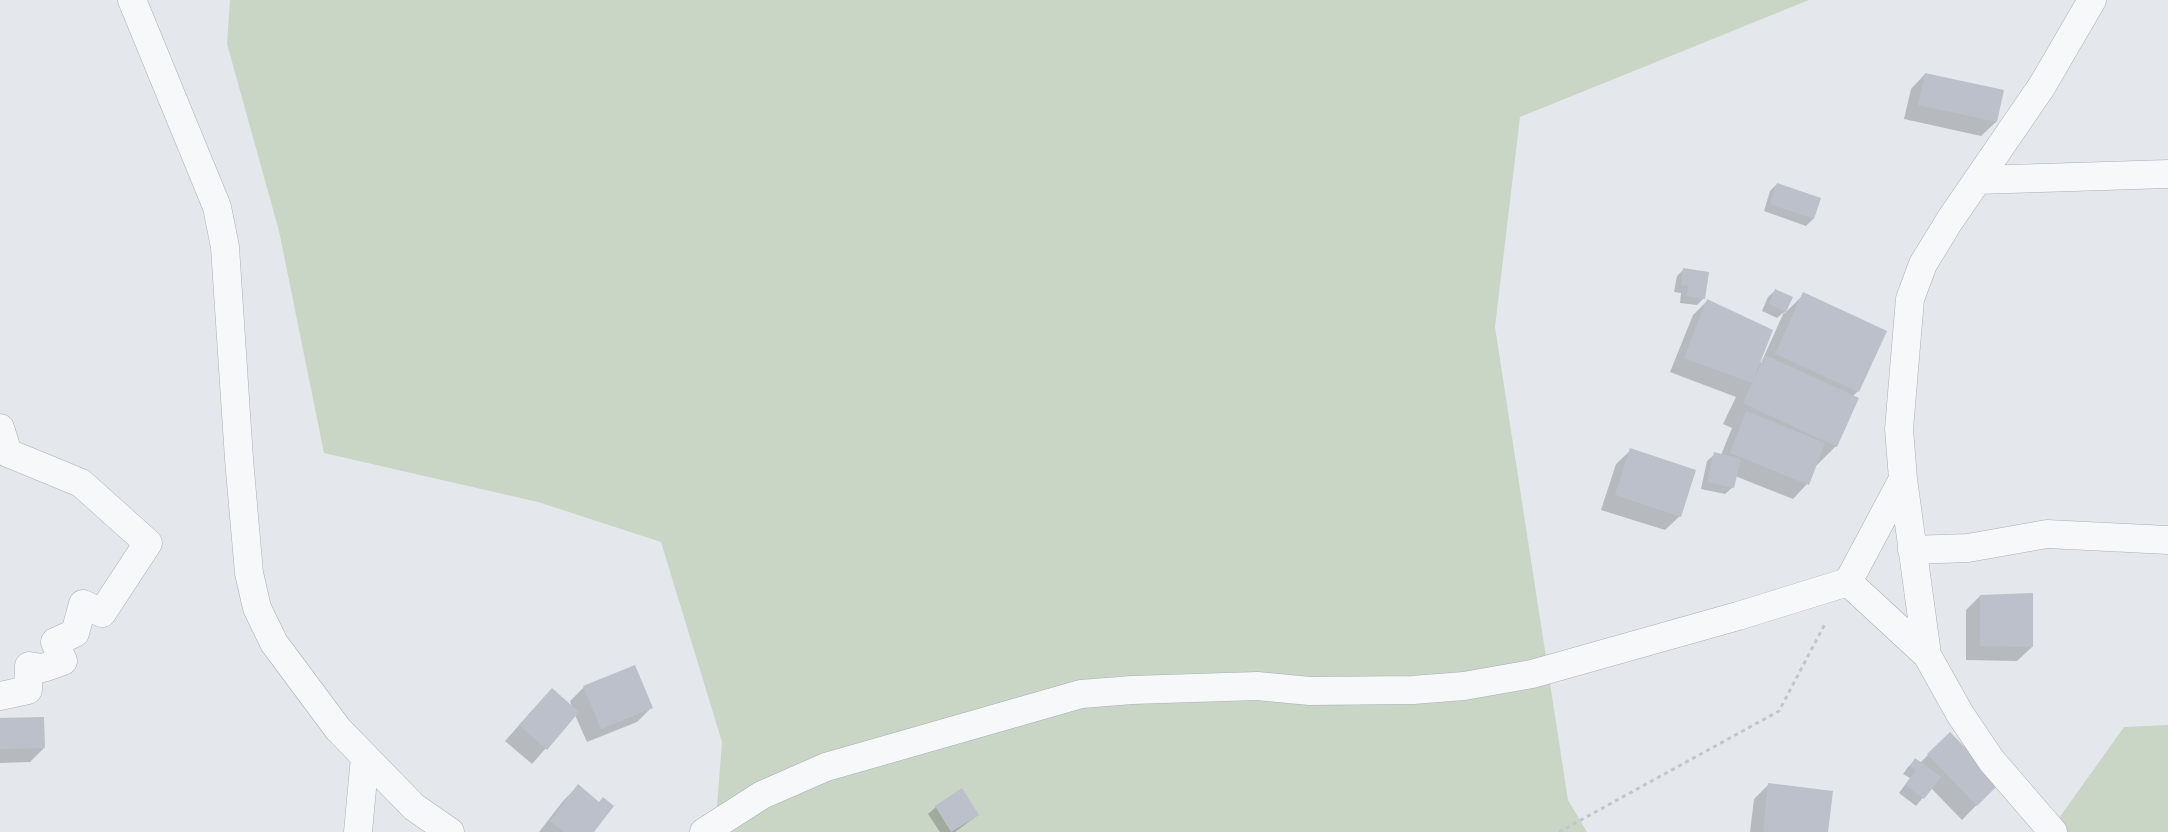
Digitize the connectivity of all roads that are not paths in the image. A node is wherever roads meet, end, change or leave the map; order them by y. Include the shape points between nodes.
1 (132, 0) edge
2 (2092, 0) edge
3 (2168, 174) edge
4 (1978, 180) junction
5 (0, 428) edge
6 (1903, 479) junction
7 (2168, 540) edge
8 (1912, 550) junction
9 (1848, 582) junction
10 (1927, 655) junction
11 (0, 696) edge
12 (365, 758) junction
13 (358, 832) edge
14 (450, 832) edge
15 (704, 832) edge
16 (2053, 832) edge

1 - 12 street via 217,207 225,247 238,459 249,573 257,608 274,643 338,729
2 - 4 street via 2042,86
3 - 4 street
4 - 6 street via 1923,264 1910,299 1899,429
5 - 11 street via 8,454 81,483 148,543 102,614 83,604 75,633 55,642 63,660 43,668 29,666 28,690
6 - 8 street
6 - 9 street
7 - 8 street via 2047,534 1968,548
8 - 10 street
9 - 10 street
9 - 15 street via 1532,674 1464,686 1310,692 1257,686 1081,694 826,767 762,795
10 - 16 street via 1960,714 1991,760
12 - 13 street
12 - 14 street via 414,807

